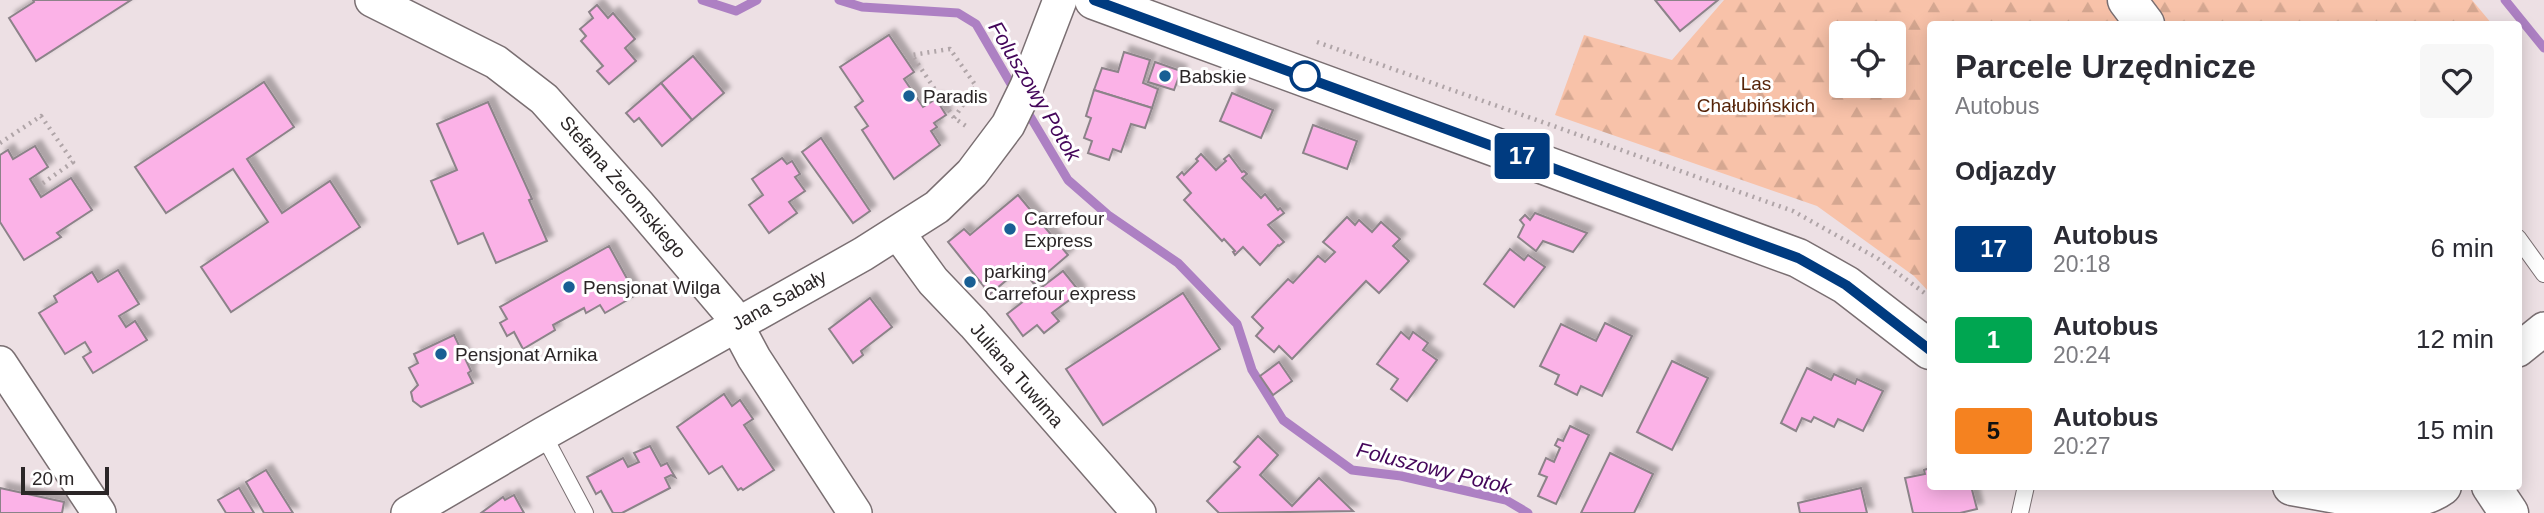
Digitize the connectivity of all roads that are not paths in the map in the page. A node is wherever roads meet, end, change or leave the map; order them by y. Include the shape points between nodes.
1 (372, 0) edge
2 (1060, 0) edge
3 (1094, 0) edge
4 (2127, 0) edge
5 (2143, 21) edge
6 (898, 233) junction
7 (2522, 244) edge
8 (2544, 274) edge
9 (736, 324) junction
10 (2544, 329) edge
11 (2522, 347) edge
12 (1927, 348) edge
13 (0, 363) edge
14 (542, 434) junction
15 (2025, 490) edge
16 (2314, 490) edge
17 (2435, 490) edge
18 (2494, 490) edge
19 (2364, 499) junction
20 (99, 513) edge
21 (408, 513) edge
22 (585, 513) edge
23 (855, 513) edge
24 (1139, 513) edge
25 (2020, 513) edge
26 (2409, 513) edge
27 (2510, 513) edge

1 - 9 street, Stefana Żeromskiego via 478,52 532,87 715,292
2 - 6 street, Jana Sabały via 1018,106 1001,135 956,191
3 - 12 street via 1798,258 1846,285
4 - 5 street
6 - 9 street, Jana Sabały
6 - 24 street, Juliana Tuwima via 953,303
7 - 8 lane
9 - 14 street, Jana Sabały
9 - 23 street, Stefana Żeromskiego
10 - 11 street
13 - 20 street
14 - 21 street, Jana Sabały
14 - 22 lane
15 - 25 lane
16 - 19 street
17 - 19 street via 2412,499
18 - 27 street
19 - 26 street

